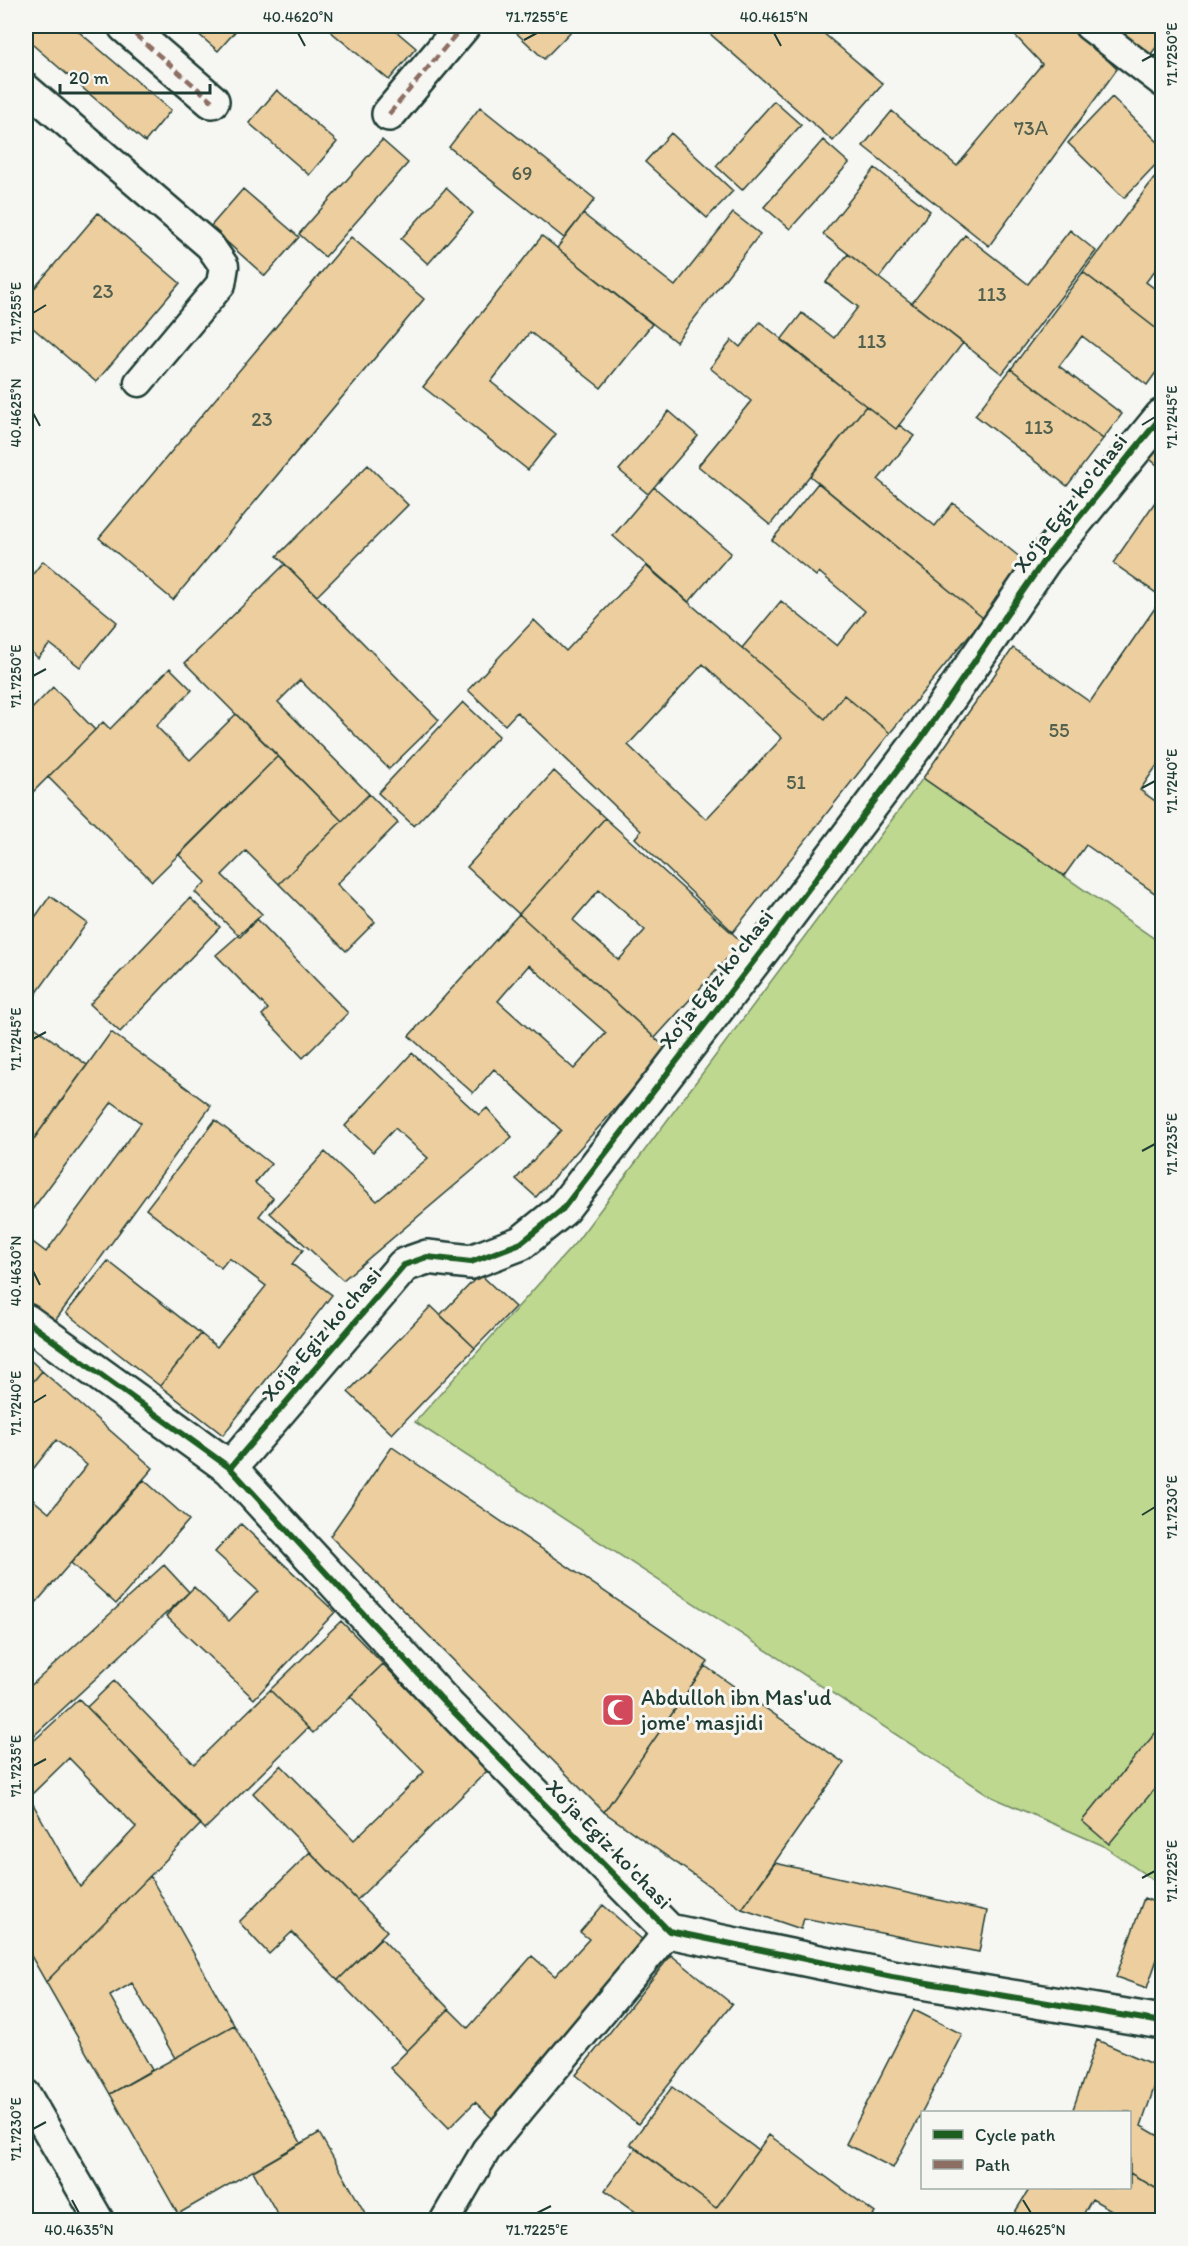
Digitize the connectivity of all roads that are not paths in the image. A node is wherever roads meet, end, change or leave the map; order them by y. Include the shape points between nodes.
1 (125, 26) edge
2 (463, 26) edge
3 (1089, 26) edge
4 (1162, 82) edge
5 (26, 87) edge
6 (212, 101) dead end
7 (388, 114) dead end
8 (140, 382) dead end
9 (1162, 416) edge
10 (26, 1321) edge
11 (230, 1468) junction
12 (669, 1932) junction
13 (1162, 2022) edge
14 (26, 2094) edge
15 (99, 2220) edge
16 (445, 2220) edge

1 - 6 street
2 - 7 street
3 - 4 lane
5 - 8 lane via 210,246 224,266 221,285
9 - 11 street, Xoʻja Egiz ko'chasi via 1046,560 921,739 562,1210 521,1243 471,1262 427,1257 404,1264
10 - 11 street, Xoʻja Egiz ko'chasi
11 - 12 street, Xoʻja Egiz ko'chasi via 448,1706
12 - 13 street, Xoʻja Egiz ko'chasi via 892,1977
12 - 16 lane via 486,2150
14 - 15 lane

